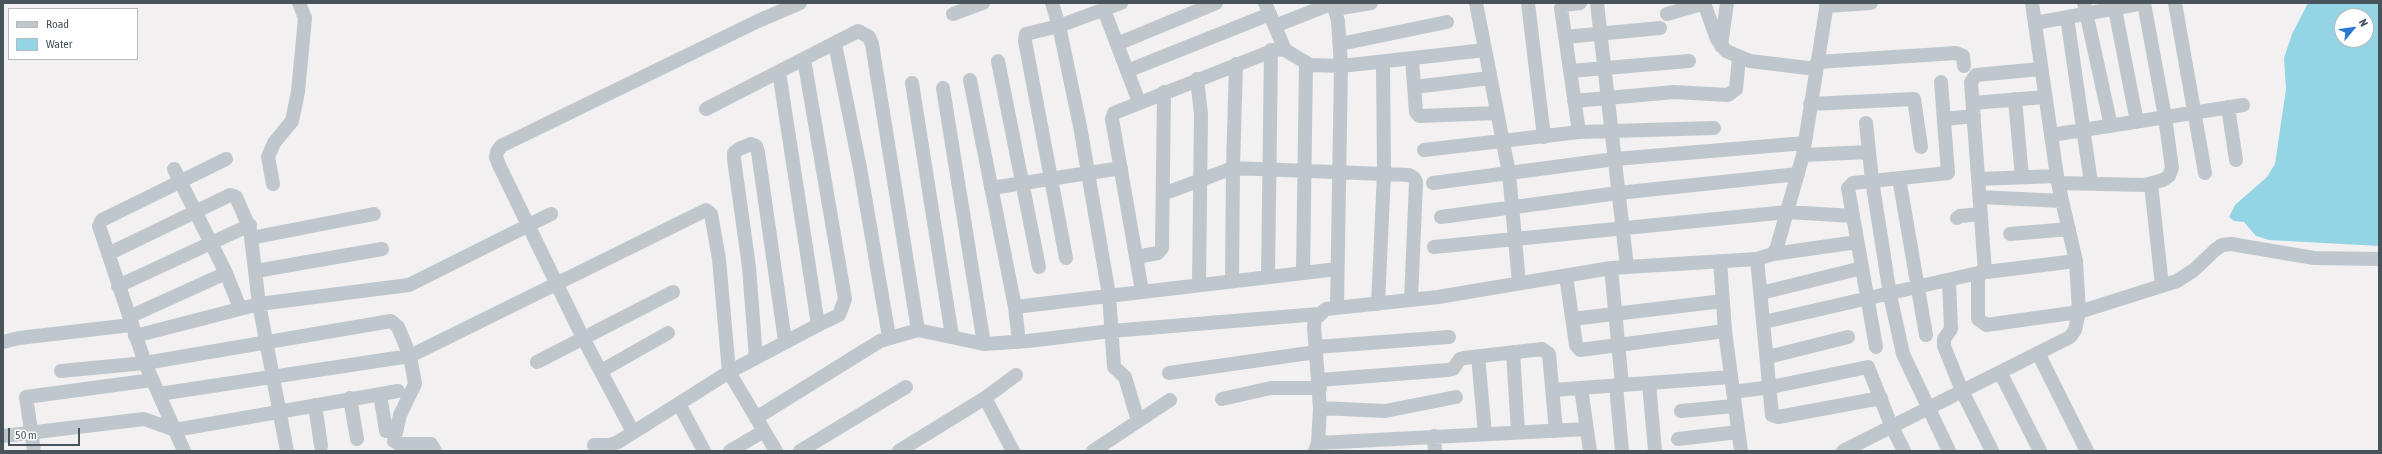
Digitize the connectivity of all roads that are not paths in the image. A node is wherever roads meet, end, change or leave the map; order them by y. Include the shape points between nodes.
1 (299, 3) edge
2 (800, 3) edge
3 (982, 3) edge
4 (1052, 3) edge
5 (1121, 3) edge
6 (1216, 3) edge
7 (1371, 3) edge
8 (1476, 3) edge
9 (1528, 3) edge
10 (1580, 3) edge
11 (1597, 3) edge
12 (1704, 3) edge
13 (1727, 3) edge
14 (1871, 3) edge
15 (2032, 3) edge
16 (2175, 3) edge
17 (1827, 4) edge
18 (1334, 5) edge
19 (2086, 8) edge
20 (2115, 9) junction
21 (1104, 10) junction
22 (953, 14) dead end
23 (1270, 14) edge
24 (1667, 14) dead end
25 (2067, 17) junction
26 (1447, 22) dead end
27 (2034, 23) junction
28 (1059, 26) junction
29 (1660, 28) dead end
30 (1601, 34) junction
31 (1566, 37) junction
32 (834, 44) junction
33 (1117, 44) junction
34 (1340, 44) junction
35 (1721, 46) junction
36 (1271, 50) junction
37 (1285, 50) junction
38 (1485, 50) junction
39 (1739, 58) junction
40 (804, 59) junction
41 (1412, 59) junction
42 (998, 61) dead end
43 (1689, 61) dead end
44 (1383, 62) junction
45 (1306, 63) junction
46 (1236, 64) junction
47 (1341, 66) junction
48 (1816, 66) junction
49 (1964, 66) dead end
50 (1605, 68) junction
51 (2041, 69) junction
52 (1128, 71) junction
53 (1570, 71) junction
54 (779, 72) junction
55 (1490, 78) junction
56 (1197, 79) junction
57 (970, 80) dead end
58 (1941, 82) dead end
59 (912, 83) dead end
60 (1414, 87) junction
61 (943, 88) dead end
62 (1164, 92) junction
63 (1608, 96) junction
64 (2045, 97) junction
65 (2016, 99) junction
66 (1574, 101) junction
67 (1139, 102) junction
68 (1810, 104) junction
69 (2243, 105) dead end
70 (2228, 107) junction
71 (706, 109) dead end
72 (1973, 110) junction
73 (1497, 113) junction
74 (2194, 113) junction
75 (2165, 117) junction
76 (1944, 119) junction
77 (2137, 122) junction
78 (1866, 123) dead end
79 (2111, 126) junction
80 (1714, 128) dead end
81 (1613, 130) junction
82 (2085, 130) junction
83 (1579, 132) junction
84 (2051, 135) junction
85 (1544, 137) junction
86 (1503, 143) junction
87 (1921, 147) dead end
88 (1804, 149) junction
89 (1424, 150) dead end
90 (1869, 152) junction
91 (226, 159) dead end
92 (1615, 159) junction
93 (2236, 160) dead end
94 (1121, 168) junction
95 (1232, 168) junction
96 (174, 169) dead end
97 (1270, 169) junction
98 (1303, 170) junction
99 (1340, 171) junction
100 (1384, 172) junction
101 (1088, 173) junction
102 (1509, 173) junction
103 (2205, 173) dead end
104 (1798, 174) junction
105 (2022, 177) junction
106 (1052, 178) junction
107 (1899, 178) junction
108 (1200, 179) junction
109 (1978, 179) junction
110 (1872, 180) junction
111 (2058, 180) junction
112 (180, 181) junction
113 (1023, 182) junction
114 (1433, 183) dead end
115 (2091, 183) junction
116 (273, 184) dead end
117 (2151, 184) junction
118 (991, 188) junction
119 (1618, 193) junction
120 (1163, 194) junction
121 (1980, 197) junction
122 (2062, 201) junction
123 (1512, 208) junction
124 (1787, 212) junction
125 (196, 213) junction
126 (374, 214) dead end
127 (551, 214) dead end
128 (1981, 214) junction
129 (1853, 216) junction
130 (1441, 217) dead end
131 (1957, 218) dead end
132 (528, 225) junction
133 (1623, 229) junction
134 (2068, 229) junction
135 (250, 232) junction
136 (2010, 234) dead end
137 (1514, 239) junction
138 (211, 242) junction
139 (1857, 242) junction
140 (1434, 247) dead end
141 (382, 249) dead end
142 (108, 254) junction
143 (1773, 254) junction
144 (1136, 257) junction
145 (1066, 258) dead end
146 (1757, 259) junction
147 (2379, 259) edge
148 (2076, 261) junction
149 (1720, 262) junction
150 (1039, 266) dead end
151 (1627, 267) junction
152 (1611, 268) junction
153 (1862, 268) junction
154 (1337, 269) junction
155 (256, 271) junction
156 (1982, 272) junction
157 (226, 273) junction
158 (1303, 273) junction
159 (1566, 276) junction
160 (1268, 277) junction
161 (1232, 281) junction
162 (1949, 281) junction
163 (1519, 283) junction
164 (558, 285) junction
165 (1199, 285) junction
166 (118, 286) junction
167 (2162, 286) junction
168 (1918, 288) junction
169 (1142, 291) junction
170 (673, 292) dead end
171 (1761, 293) junction
172 (1109, 295) junction
173 (1890, 295) junction
174 (1411, 300) junction
175 (1868, 300) junction
176 (1723, 301) junction
177 (259, 304) junction
178 (1378, 304) junction
179 (1015, 307) junction
180 (1337, 307) junction
181 (240, 308) junction
182 (2079, 312) junction
183 (1615, 313) junction
184 (1319, 314) junction
185 (1572, 319) junction
186 (1764, 322) junction
187 (818, 325) junction
188 (131, 326) junction
189 (918, 330) junction
190 (1111, 331) junction
191 (1725, 331) junction
192 (668, 333) dead end
193 (1926, 335) dead end
194 (952, 336) junction
195 (889, 337) junction
196 (1449, 337) dead end
197 (1848, 337) dead end
198 (583, 338) junction
199 (785, 341) junction
200 (3, 342) edge
201 (1019, 342) junction
202 (266, 343) junction
203 (984, 344) junction
204 (1618, 345) junction
205 (1876, 346) dead end
206 (1316, 350) junction
207 (1513, 352) junction
208 (2038, 353) junction
209 (410, 356) junction
210 (1478, 356) junction
211 (1768, 357) junction
212 (756, 358) junction
213 (537, 362) dead end
214 (145, 363) junction
215 (62, 371) dead end
216 (601, 371) junction
217 (729, 372) junction
218 (2000, 372) junction
219 (1170, 373) dead end
220 (1016, 375) dead end
221 (272, 376) junction
222 (1731, 377) junction
223 (152, 380) junction
224 (1649, 383) junction
225 (1319, 384) junction
226 (1619, 385) junction
227 (906, 387) dead end
228 (1771, 387) junction
229 (1581, 388) junction
230 (1553, 390) junction
231 (398, 391) dead end
232 (1962, 391) junction
233 (1733, 392) junction
234 (159, 394) junction
235 (380, 394) junction
236 (1456, 397) dead end
237 (350, 398) junction
238 (985, 398) junction
239 (1881, 398) junction
240 (1222, 399) dead end
241 (1170, 400) dead end
242 (679, 404) junction
243 (315, 405) junction
244 (1734, 406) junction
245 (1320, 408) junction
246 (1927, 408) junction
247 (278, 411) junction
248 (1681, 411) dead end
249 (756, 418) junction
250 (1138, 421) junction
251 (1891, 425) junction
252 (1587, 429) junction
253 (175, 430) junction
254 (386, 431) dead end
255 (764, 431) junction
256 (1556, 431) junction
257 (31, 432) junction
258 (633, 432) junction
259 (1518, 432) junction
260 (1738, 432) junction
261 (1485, 434) junction
262 (3, 436) edge
263 (1434, 436) junction
264 (357, 439) dead end
265 (1678, 439) dead end
266 (594, 445) dead end
267 (1398, 445) edge
268 (321, 446) dead end
269 (1316, 447) edge
270 (1851, 449) edge
271 (34, 451) edge
272 (184, 451) edge
273 (287, 451) edge
274 (434, 451) edge
275 (704, 451) edge
276 (730, 451) edge
277 (776, 451) edge
278 (800, 451) edge
279 (900, 451) edge
280 (1013, 451) edge
281 (1093, 451) edge
282 (1435, 451) edge
283 (1590, 451) edge
284 (1622, 451) edge
285 (1654, 451) edge
286 (1741, 451) edge
287 (1904, 451) edge
288 (1949, 451) edge
289 (1992, 451) edge
290 (2040, 451) edge
291 (2087, 451) edge

1 - 116 street via 305,18 298,92 292,121 274,143 268,157
2 - 132 street via 501,146 496,157
3 - 22 street
4 - 28 street
5 - 21 street
6 - 33 street
7 - 18 street
8 - 38 street
9 - 85 street
10 - 31 street via 1564,5 1561,8
11 - 30 street
12 - 24 street
12 - 35 street
13 - 35 street
14 - 17 street
15 - 27 street
16 - 74 street
17 - 48 street
18 - 23 street
18 - 34 street
19 - 20 street
19 - 25 street
19 - 79 street
20 - 75 street via 2144,3
20 - 77 street
21 - 28 street
21 - 33 street
23 - 37 street
23 - 52 street
25 - 27 street
25 - 82 street
26 - 34 street
27 - 51 street
28 - 101 street
28 - 106 street via 1026,34 1025,40
29 - 30 street
30 - 31 street
30 - 50 street
31 - 53 street
32 - 40 street
32 - 189 street via 858,31 865,33 872,44
32 - 195 street via 860,168
33 - 52 street
34 - 47 street
35 - 39 street
36 - 37 street
36 - 46 street
36 - 97 street
37 - 45 street
38 - 41 street
38 - 55 street
39 - 48 street
39 - 63 street via 1736,89 1728,95 1674,92
40 - 54 street
40 - 187 street via 846,299 839,314
41 - 44 street
41 - 60 street
42 - 113 street
43 - 50 street
44 - 47 street
44 - 100 street
45 - 47 street
45 - 98 street
46 - 56 street
46 - 95 street
47 - 99 street
48 - 49 street via 1956,53 1963,56
48 - 68 street
50 - 53 street
50 - 63 street
51 - 64 street
51 - 72 street via 1976,75 1971,82
52 - 67 street
53 - 66 street
54 - 71 street
54 - 187 street
55 - 60 street
55 - 73 street
56 - 62 street
56 - 108 street via 1201,114
57 - 118 street
58 - 76 street
59 - 194 street
60 - 73 street via 1416,112 1419,116
61 - 203 street
62 - 67 street
62 - 120 street
63 - 66 street
63 - 81 street
64 - 65 street
64 - 84 street
65 - 72 street
65 - 105 street
66 - 83 street
67 - 94 street via 1114,113 1112,119
68 - 87 street via 1914,99 1917,103
68 - 88 street
69 - 70 street
70 - 74 street
70 - 93 street
72 - 76 street
72 - 109 street
73 - 86 street
74 - 75 street
74 - 103 street
75 - 77 street
75 - 117 street via 2172,168 2169,176
76 - 107 street via 1948,173
77 - 79 street
78 - 90 street
79 - 82 street
80 - 81 street
81 - 83 street
81 - 92 street
82 - 84 street
82 - 115 street
83 - 85 street
84 - 111 street
85 - 86 street
86 - 89 street
86 - 102 street
88 - 90 street
88 - 92 street
88 - 104 street
90 - 110 street
91 - 112 street
92 - 102 street
92 - 119 street
94 - 101 street
94 - 144 street
95 - 97 street
95 - 108 street
95 - 161 street
96 - 112 street
97 - 98 street
97 - 160 street
98 - 99 street
98 - 158 street
99 - 100 street
99 - 154 street
100 - 174 street via 1408,175 1416,182
100 - 178 street
101 - 106 street
101 - 172 street
102 - 114 street
102 - 123 street
104 - 119 street
104 - 124 street
105 - 109 street
105 - 111 street
106 - 113 street
106 - 145 street
107 - 110 street
107 - 168 street
108 - 120 street
108 - 165 street
109 - 121 street
110 - 129 street via 1849,184
110 - 173 street
111 - 115 street
111 - 122 street
112 - 125 street
112 - 142 street via 102,220 99,226
113 - 118 street
113 - 150 street
115 - 117 street
117 - 167 street
118 - 179 street
119 - 123 street
119 - 133 street
120 - 144 street via 1162,252
121 - 122 street
121 - 128 street
122 - 134 street
123 - 130 street
123 - 137 street
124 - 129 street
124 - 133 street
124 - 143 street
125 - 135 street via 233,195 238,200
125 - 138 street
125 - 142 street
126 - 135 street
127 - 132 street
128 - 131 street
128 - 156 street
129 - 139 street
132 - 164 street
132 - 177 street via 409,284
133 - 137 street
133 - 151 street
134 - 136 street
134 - 148 street
135 - 138 street
135 - 155 street
137 - 140 street
137 - 163 street
138 - 157 street
138 - 166 street
139 - 143 street
139 - 153 street
141 - 155 street
142 - 166 street
143 - 146 street
144 - 169 street
146 - 149 street
146 - 171 street
147 - 167 street via 2314,258 2231,244 2222,245 2188,275
148 - 156 street
148 - 182 street
149 - 151 street
149 - 176 street
151 - 152 street
152 - 159 street
152 - 183 street
153 - 171 street
153 - 175 street
154 - 158 street
154 - 180 street
155 - 177 street
156 - 162 street
156 - 182 street via 1978,319 1982,324
157 - 181 street
157 - 188 street
158 - 160 street
159 - 163 street
159 - 185 street
160 - 161 street
161 - 165 street
162 - 168 street
162 - 232 street via 1951,329 1944,339 1944,346
163 - 174 street
164 - 198 street
164 - 209 street
164 - 217 street via 702,211 709,211 721,271
165 - 169 street
166 - 188 street
167 - 182 street
168 - 173 street
168 - 193 street
169 - 172 street
170 - 198 street
171 - 186 street
172 - 179 street
172 - 190 street
173 - 175 street
173 - 246 street via 1903,354
174 - 178 street
175 - 186 street
175 - 205 street
176 - 183 street
176 - 191 street
177 - 181 street
177 - 202 street
178 - 180 street
179 - 201 street
180 - 184 street via 1326,309
181 - 188 street
182 - 208 street via 2075,330 2070,337
183 - 185 street
183 - 204 street
184 - 190 street
184 - 206 street via 1314,326
185 - 204 street via 1578,349
186 - 211 street
187 - 199 street
188 - 200 street
188 - 214 street
189 - 194 street
189 - 195 street
190 - 201 street
190 - 250 street via 1114,367 1125,377
191 - 204 street
191 - 222 street
192 - 216 street
194 - 203 street
195 - 249 street
196 - 206 street
197 - 211 street
198 - 213 street
198 - 216 street
199 - 212 street
199 - 212 street via 758,152 756,146 751,144 734,153 734,159 748,267
201 - 203 street
202 - 209 street via 391,321 398,327
202 - 214 street
202 - 221 street
204 - 226 street
206 - 219 street
206 - 225 street
207 - 210 street
207 - 230 street via 1546,350 1549,354
207 - 259 street
208 - 218 street
208 - 291 street
209 - 221 street
209 - 274 street via 415,384 400,415 394,441 399,444 431,444
210 - 225 street via 1460,359 1453,369 1448,370
210 - 261 street
211 - 228 street
212 - 217 street
214 - 215 street
214 - 223 street
216 - 258 street
217 - 242 street
217 - 249 street
218 - 232 street
218 - 290 street
220 - 238 street
221 - 234 street
221 - 247 street
222 - 224 street
222 - 233 street
223 - 234 street
223 - 257 street via 26,397
224 - 226 street
224 - 285 street
225 - 240 street via 1271,388
225 - 245 street
226 - 229 street
226 - 284 street
227 - 278 street
228 - 233 street
228 - 239 street via 1868,367
228 - 239 street via 1772,412 1775,417
229 - 230 street
229 - 252 street
230 - 256 street
231 - 235 street
232 - 246 street
232 - 289 street
233 - 244 street
234 - 253 street
235 - 237 street
235 - 254 street
236 - 245 street via 1385,412
237 - 243 street
237 - 264 street
238 - 279 street
238 - 280 street
239 - 251 street
241 - 250 street
242 - 258 street
242 - 275 street
243 - 247 street
243 - 268 street
244 - 248 street
244 - 260 street
245 - 269 street
246 - 251 street
246 - 288 street
247 - 253 street
247 - 273 street
249 - 255 street
250 - 281 street
251 - 270 street
251 - 287 street
252 - 256 street
252 - 283 street
253 - 257 street via 144,420
253 - 272 street
255 - 276 street
255 - 277 street
256 - 259 street
257 - 262 street
257 - 271 street
258 - 266 street via 610,445
259 - 261 street
260 - 265 street
260 - 286 street
261 - 263 street
263 - 267 street
263 - 282 street
267 - 269 street

